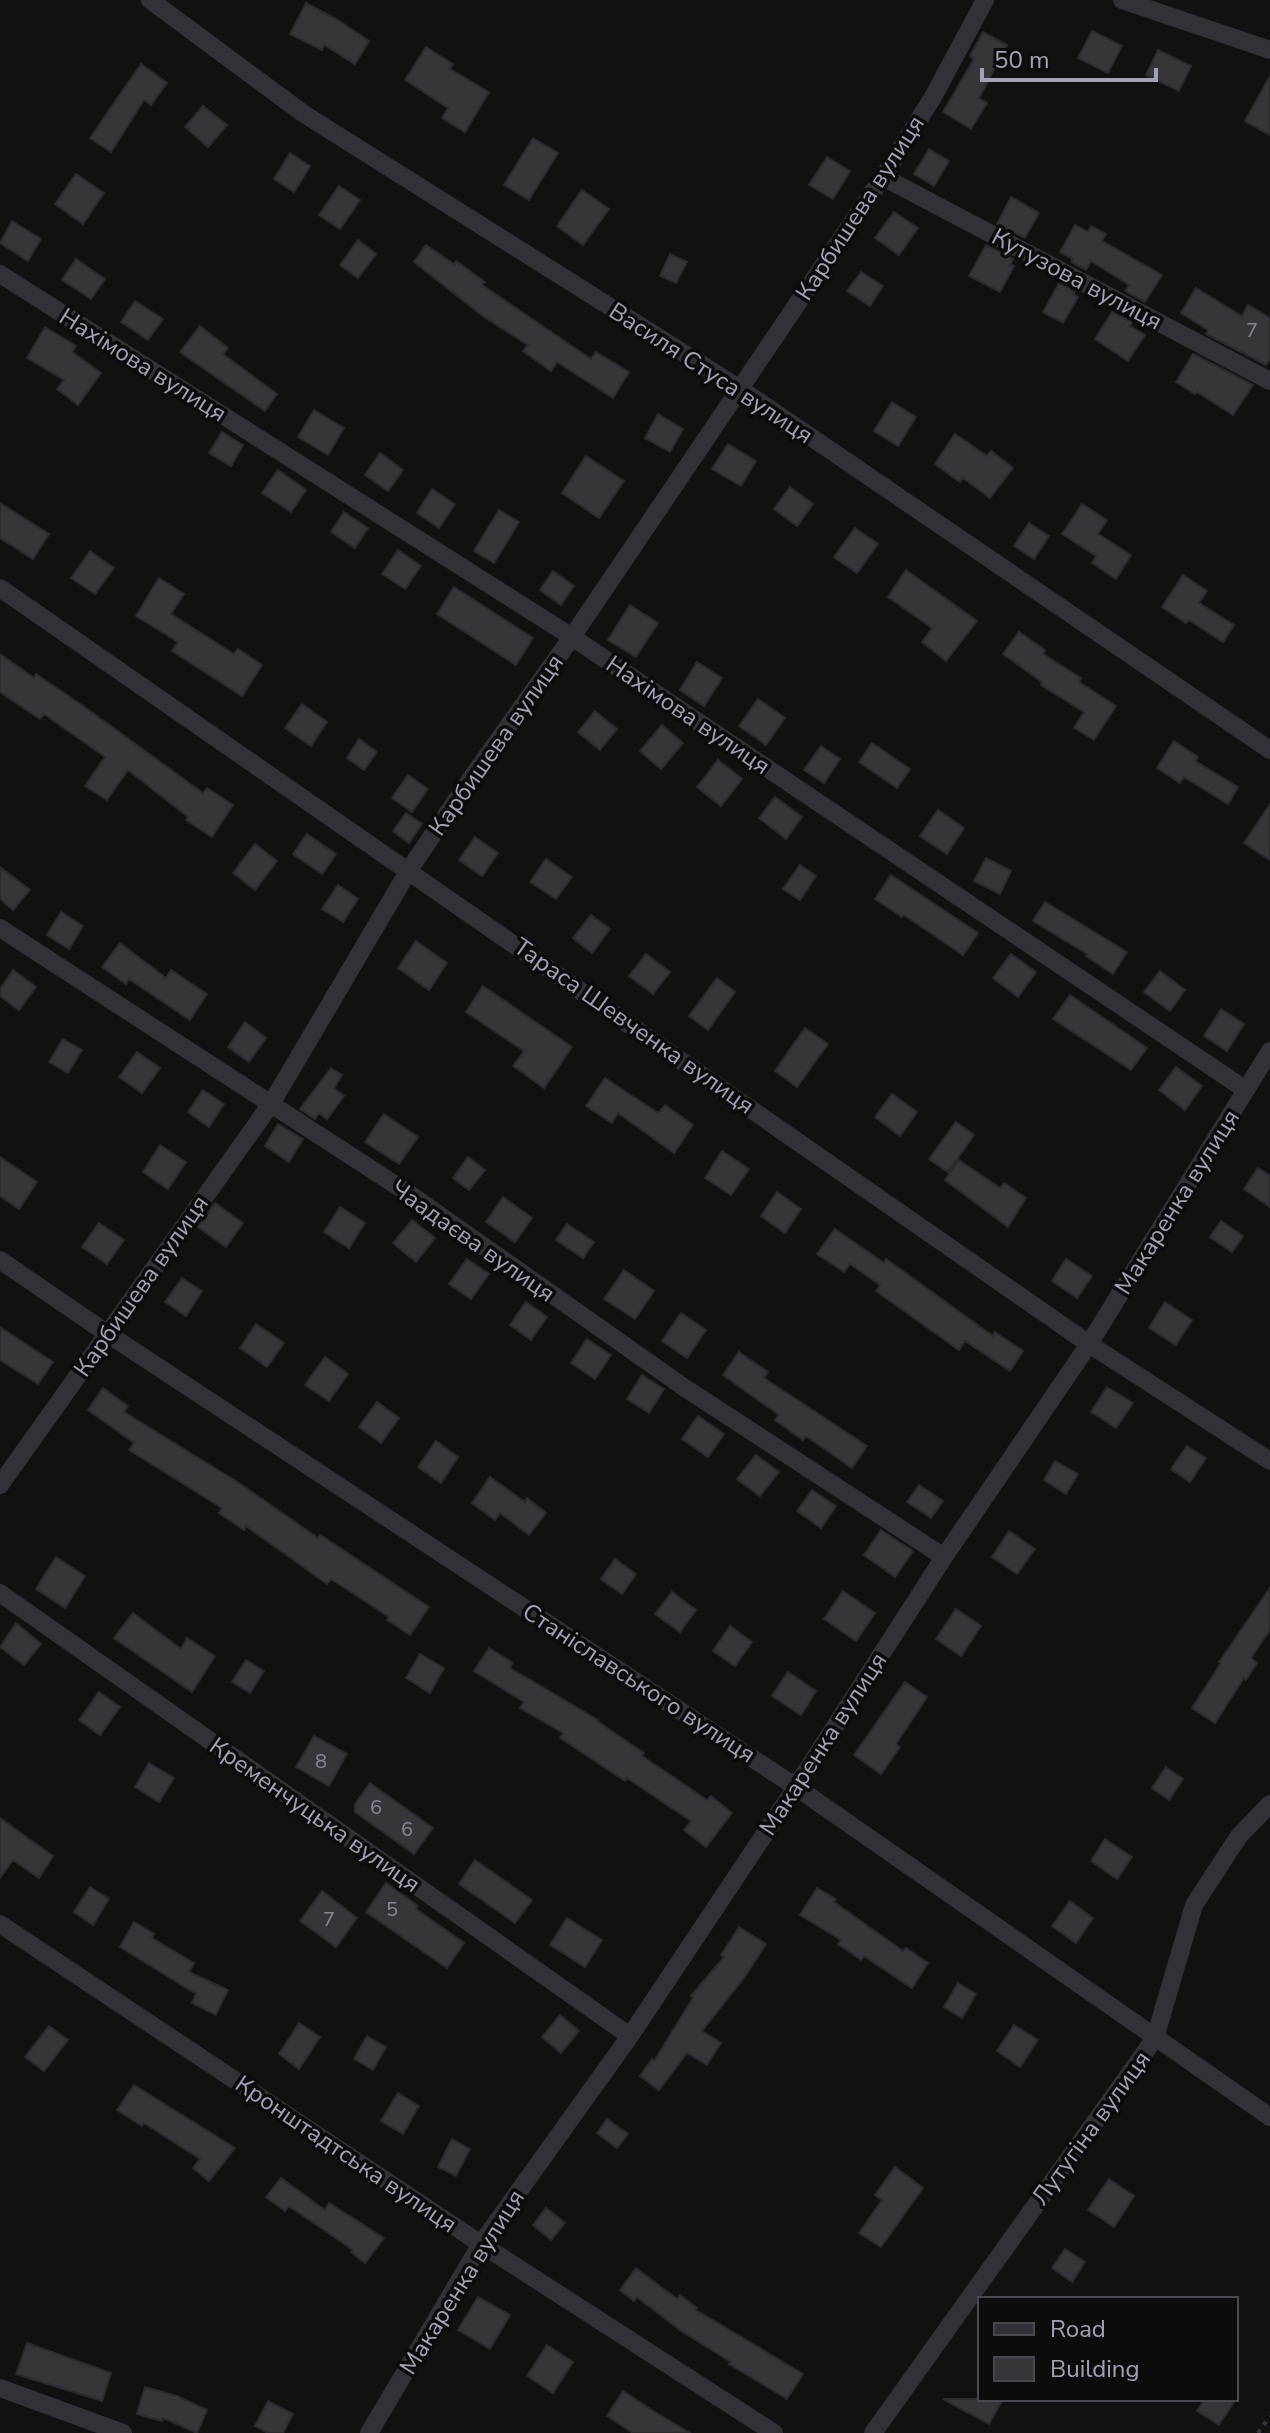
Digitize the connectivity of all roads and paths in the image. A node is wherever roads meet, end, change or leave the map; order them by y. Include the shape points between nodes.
1 (150, 0) edge
2 (985, 0) edge
3 (1122, 0) edge
4 (1270, 50) edge
5 (883, 177) junction
6 (0, 274) edge
7 (1270, 381) edge
8 (739, 388) junction
9 (0, 588) edge
10 (572, 637) junction
11 (1270, 750) edge
12 (409, 870) junction
13 (0, 928) edge
14 (1270, 1051) edge
15 (1246, 1090) junction
16 (271, 1104) junction
17 (0, 1260) edge
18 (108, 1334) junction
19 (1089, 1344) junction
20 (1270, 1461) edge
21 (0, 1485) edge
22 (944, 1557) junction
23 (0, 1593) edge
24 (796, 1787) junction
25 (1270, 1804) edge
26 (0, 1924) edge
27 (630, 2036) junction
28 (1155, 2038) junction
29 (1270, 2117) edge
30 (481, 2244) junction
31 (0, 2388) edge
32 (1270, 2416) edge
33 (123, 2433) edge
34 (369, 2433) edge
35 (774, 2433) edge
36 (873, 2433) edge
37 (1258, 2433) edge

1 - 8 street, Василя Стуса вулиця via 304,114
2 - 5 street, Карбишева вулиця
3 - 4 street
5 - 7 street, Кутузова вулиця
5 - 8 street, Карбишева вулиця
6 - 10 street, Нахімова вулиця
8 - 10 street, Карбишева вулиця
8 - 11 street, Василя Стуса вулиця
9 - 12 street, Тараса Шевченка вулиця
10 - 12 street, Карбишева вулиця
10 - 15 street, Нахімова вулиця
12 - 16 street, Карбишева вулиця
12 - 19 street, Тараса Шевченка вулиця
13 - 16 street, Чаадаєва вулиця
14 - 15 street, Макаренка вулиця
15 - 19 street, Макаренка вулиця
16 - 18 street, Карбишева вулиця
16 - 22 street, Чаадаєва вулиця via 411,1195 685,1388
17 - 18 street, Станіславського вулиця
18 - 21 street, Карбишева вулиця
18 - 24 street, Станіславського вулиця
19 - 20 street, Тараса Шевченка вулиця
19 - 22 street, Макаренка вулиця
22 - 24 street, Макаренка вулиця
23 - 27 street, Кременчуцька вулиця
24 - 27 street, Макаренка вулиця
24 - 28 street, Станіславського вулиця
25 - 28 street, Лутугіна вулиця via 1239,1836 1194,1905
26 - 30 street, Кронштадтська вулиця
27 - 30 street, Макаренка вулиця
28 - 29 street, Станіславського вулиця
28 - 36 street, Лутугіна вулиця
30 - 34 street, Макаренка вулиця
30 - 35 street, Кронштадтська вулиця
31 - 33 street
32 - 37 path

